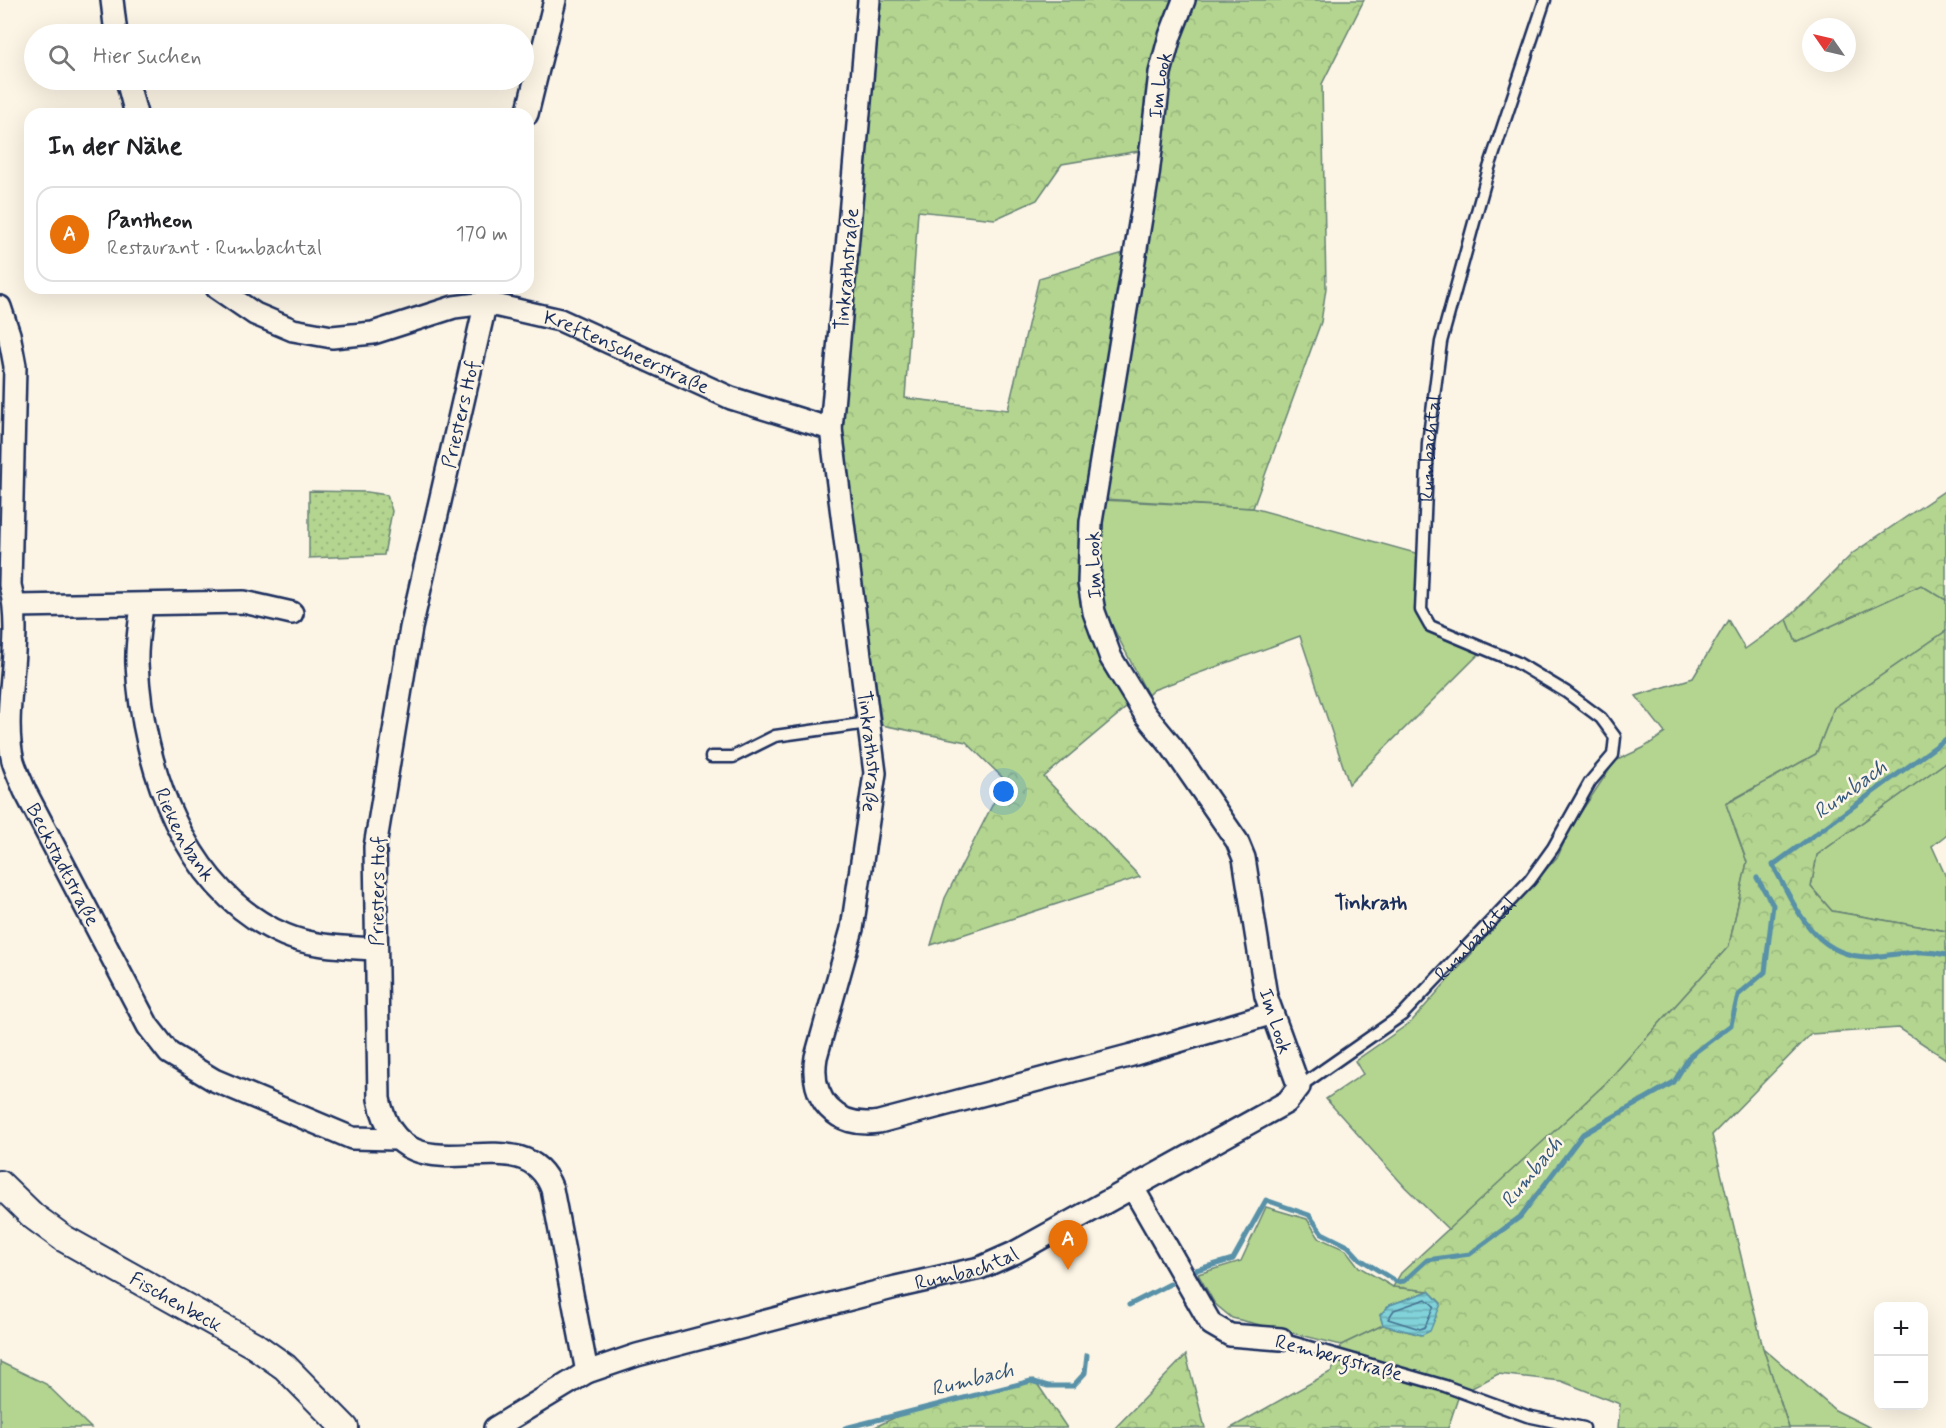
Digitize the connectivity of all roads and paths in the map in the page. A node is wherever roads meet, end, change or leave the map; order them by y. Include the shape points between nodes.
1 (112, 0) edge
2 (555, 0) edge
3 (869, 0) edge
4 (1184, 0) edge
5 (1545, 0) edge
6 (115, 24) edge
7 (534, 86) edge
8 (130, 90) edge
9 (533, 90) edge
10 (134, 108) edge
11 (528, 108) edge
12 (225, 294) edge
13 (488, 295) edge
14 (0, 307) edge
15 (831, 429) junction
16 (142, 605) junction
17 (16, 606) junction
18 (292, 613) dead end
19 (868, 723) junction
20 (711, 757) dead end
21 (375, 950) junction
22 (1270, 1014) junction
23 (1299, 1087) junction
24 (396, 1139) junction
25 (0, 1184) edge
26 (1133, 1188) junction
27 (1281, 1339) joint
28 (587, 1372) junction
29 (345, 1428) edge
30 (495, 1428) edge
31 (1584, 1428) edge

1 - 6 street
2 - 7 street
3 - 15 street, Tinkrathstraße
4 - 22 street, Im Look via 1170,36 1157,93 1148,175 1091,522 1089,583 1101,635 1128,688 1238,841
5 - 23 lane, Rumbachtal via 1489,168 1441,342 1428,443 1421,610 1430,626 1516,662 1601,718 1615,737 1613,755 1590,782 1553,849 1530,880 1402,1015
8 - 10 street
9 - 11 street
12 - 13 street, Kreftenscheerstraße via 255,314 292,330 332,337 373,333
13 - 15 street, Kreftenscheerstraße via 560,320 731,398
13 - 21 street, Priesters Hof via 397,702 375,847
14 - 17 street, Beckstadtstraße via 15,366 10,585
15 - 19 street, Tinkrathstraße
16 - 17 street
16 - 18 street via 244,602
16 - 21 street, Riekenbank via 136,663 146,734 171,813 189,849 211,880 260,922 313,944
17 - 24 street, Beckstadtstraße via 10,730 13,760 25,791 148,1026 169,1053 214,1080 352,1138
19 - 20 lane via 775,736 733,757
19 - 22 street, Tinkrathstraße via 875,773 852,929 815,1065 819,1095 831,1110 849,1120 879,1122
21 - 24 street, Priesters Hof via 379,1099 382,1117
22 - 23 street, Im Look
23 - 26 street, Rumbachtal via 1287,1102
24 - 28 street via 407,1148 428,1154 519,1156 542,1168 552,1189
25 - 29 street, Fischenbeck via 63,1238 254,1345 285,1367
26 - 27 street, Rembergstraße via 1211,1324 1230,1335
26 - 28 street, Rumbachtal via 980,1268 660,1349
27 - 31 lane, Rembergstraße via 1445,1386 1527,1416
28 - 30 street, Rumbachtal

